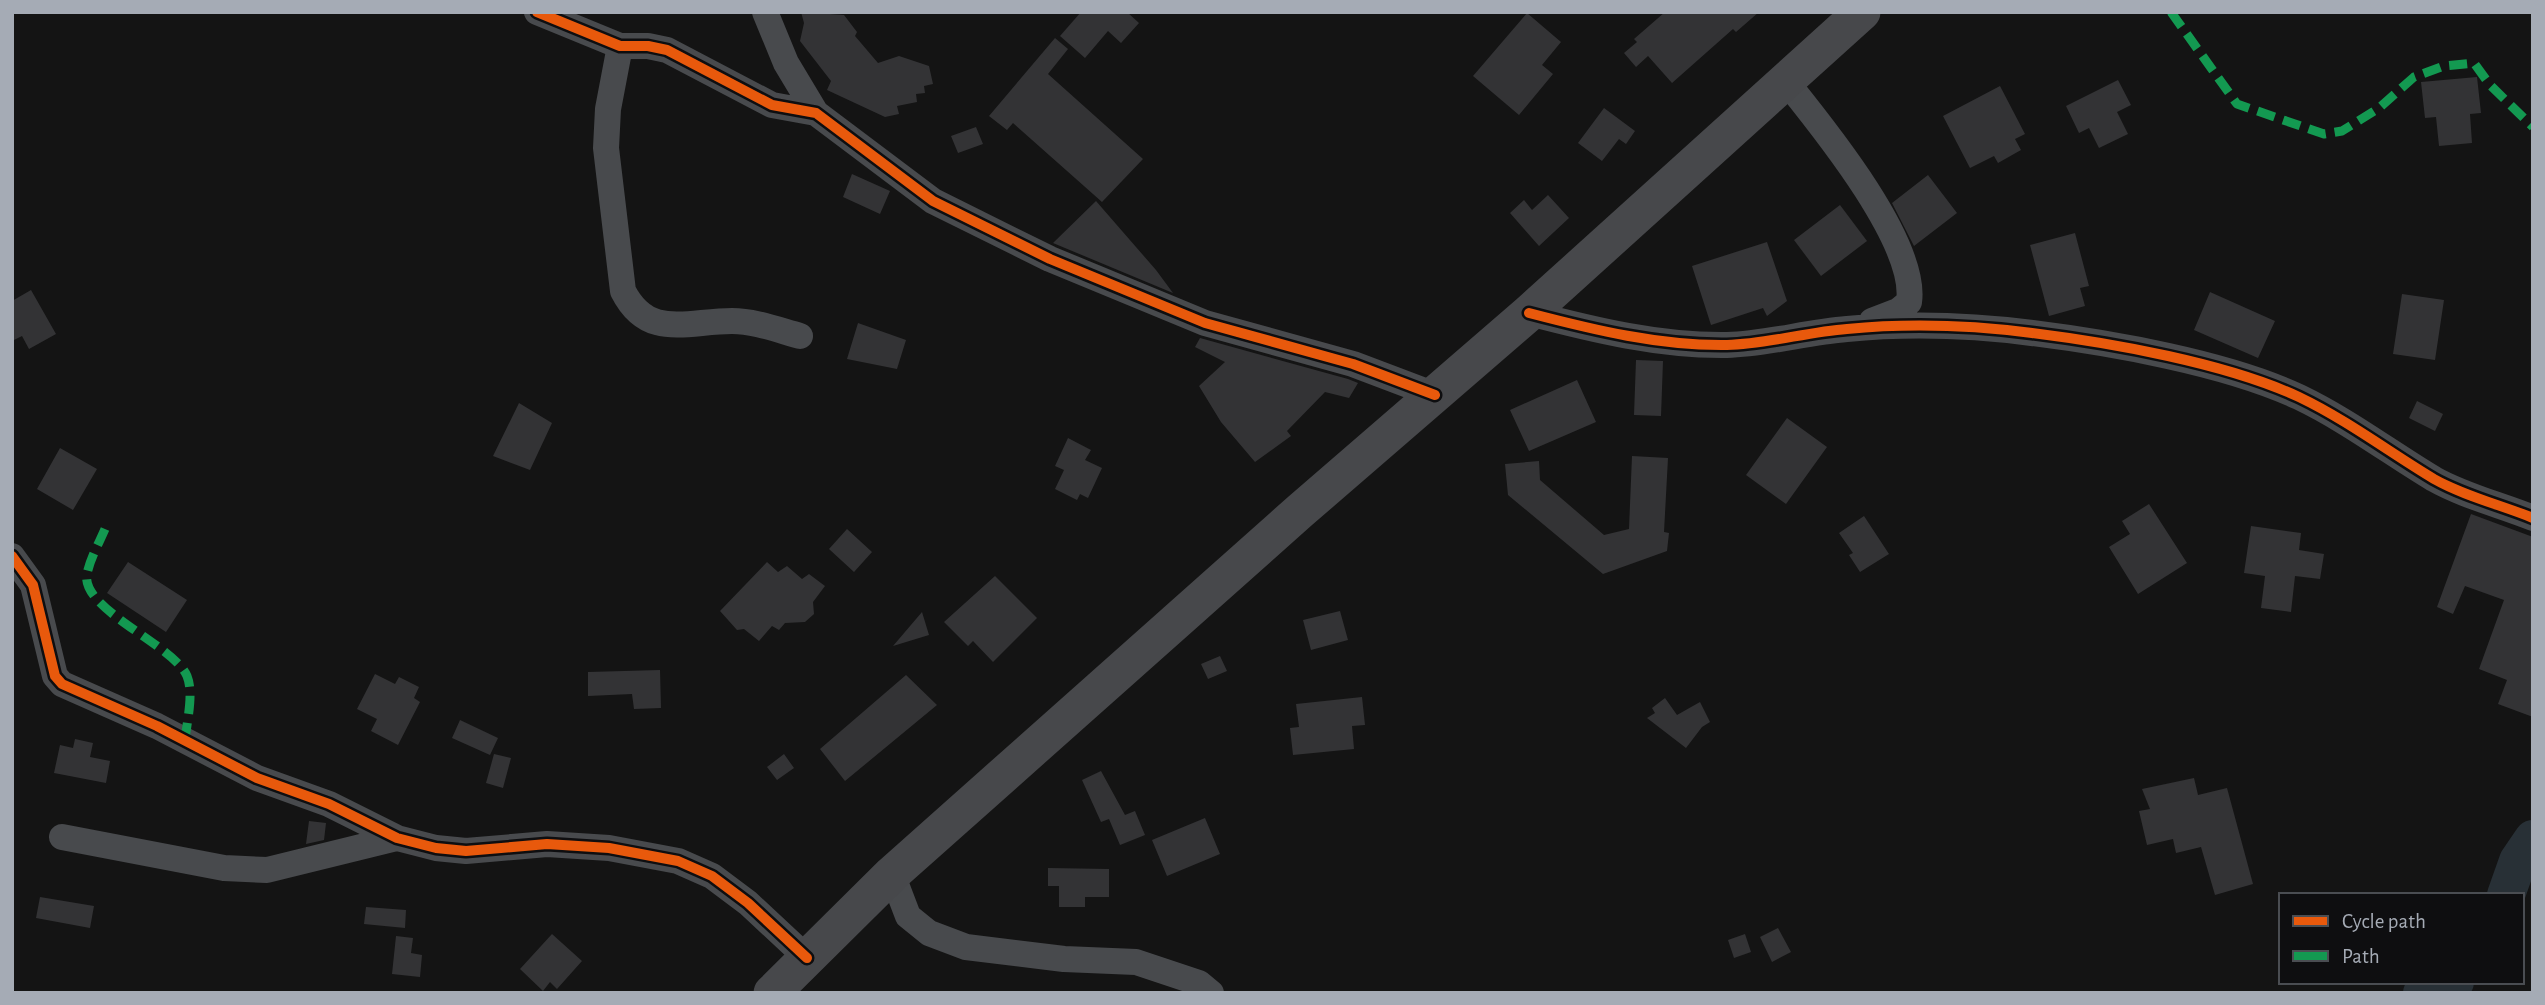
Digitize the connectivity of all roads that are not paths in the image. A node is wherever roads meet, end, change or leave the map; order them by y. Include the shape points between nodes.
1 (537, 12) edge
2 (765, 12) edge
3 (1862, 12) edge
4 (620, 46) junction
5 (1784, 79) junction
6 (816, 113) junction
7 (1529, 313) junction
8 (1845, 329) junction
9 (800, 336) dead end
10 (1435, 395) junction
11 (2533, 518) edge
12 (12, 556) edge
13 (62, 836) dead end
14 (397, 838) junction
15 (892, 874) junction
16 (807, 958) junction
17 (772, 993) edge
18 (1211, 993) edge

1 - 4 street
2 - 6 street via 786,63
3 - 5 main road
4 - 6 street via 667,50 772,105
4 - 9 street via 606,148 623,291 631,308 658,324 732,321
5 - 7 main road
5 - 8 street via 1827,132 1885,222 1912,287 1909,302 1898,311
6 - 10 street via 933,201 1050,259 1205,323 1353,364
7 - 8 street via 1599,332 1694,345
7 - 10 main road
8 - 11 street via 1913,324 2032,332 2255,379 2340,418 2437,481
10 - 15 main road
12 - 14 street via 33,585 55,676 62,684 257,778 329,804
13 - 14 street via 225,869 267,870
14 - 16 street via 466,851 547,844 609,848 678,861 712,876 748,902
15 - 16 main road
15 - 18 street via 908,916 929,933 966,947 1136,962 1199,983
16 - 17 main road

